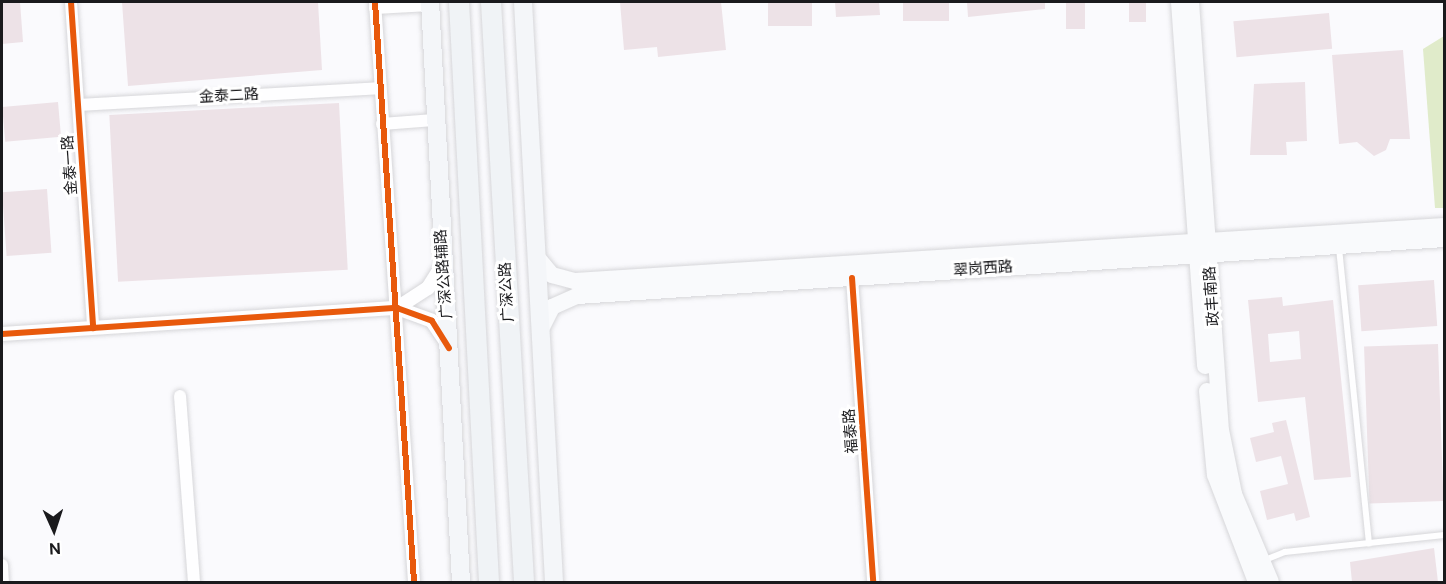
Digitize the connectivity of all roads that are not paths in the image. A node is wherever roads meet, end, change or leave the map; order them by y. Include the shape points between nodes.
1 (71, 2) edge
2 (459, 2) edge
3 (491, 2) edge
4 (523, 2) edge
5 (1179, 2) edge
6 (1191, 2) edge
7 (430, 3) edge
8 (375, 5) edge
9 (379, 88) junction
10 (78, 105) junction
11 (434, 120) junction
12 (381, 124) junction
13 (1444, 226) edge
14 (1444, 240) edge
15 (1339, 246) junction
16 (1202, 248) junction
17 (536, 256) junction
18 (442, 266) junction
19 (852, 278) junction
20 (609, 286) junction
21 (397, 308) junction
22 (93, 328) junction
23 (540, 331) junction
24 (2, 334) edge
25 (449, 348) junction
26 (180, 396) dead end
27 (1444, 535) edge
28 (1369, 543) junction
29 (1260, 562) junction
30 (2, 566) edge
31 (3, 582) edge
32 (194, 582) edge
33 (414, 582) edge
34 (461, 582) edge
35 (489, 582) edge
36 (524, 582) edge
37 (554, 582) edge
38 (873, 582) edge
39 (1256, 582) edge
40 (1271, 582) edge

1 - 10 street, 金泰一路
2 - 35 highway
3 - 36 highway, 广深公路
4 - 17 main road
5 - 16 main road, 政丰南路
6 - 16 main road, 政丰南路
7 - 8 street
7 - 11 main road, 广深公路辅路
8 - 9 street
9 - 10 street, 金泰二路
9 - 12 street
10 - 22 street, 金泰一路
11 - 12 street
11 - 18 main road, 广深公路辅路
12 - 21 street
13 - 16 main road, 翠岗西路
14 - 15 main road, 翠岗西路
15 - 16 main road, 翠岗西路
15 - 28 lane
16 - 19 main road, 翠岗西路
16 - 20 main road, 翠岗西路
16 - 29 main road, 政丰南路 via 1226,460
16 - 39 main road, 政丰南路 via 1215,475
17 - 20 main road, 翠岗西路 via 552,275 564,280
17 - 23 main road
18 - 21 street via 428,288
18 - 25 main road, 广深公路辅路
19 - 20 main road, 翠岗西路
19 - 38 street, 福泰路
20 - 23 main road, 翠岗西路 via 563,299 545,318
21 - 22 street
21 - 25 street via 432,321
21 - 33 street
22 - 24 street
23 - 37 main road
25 - 34 main road, 广深公路辅路
26 - 32 street
27 - 28 lane
28 - 29 lane via 1285,552
29 - 40 main road, 政丰南路
30 - 31 street

